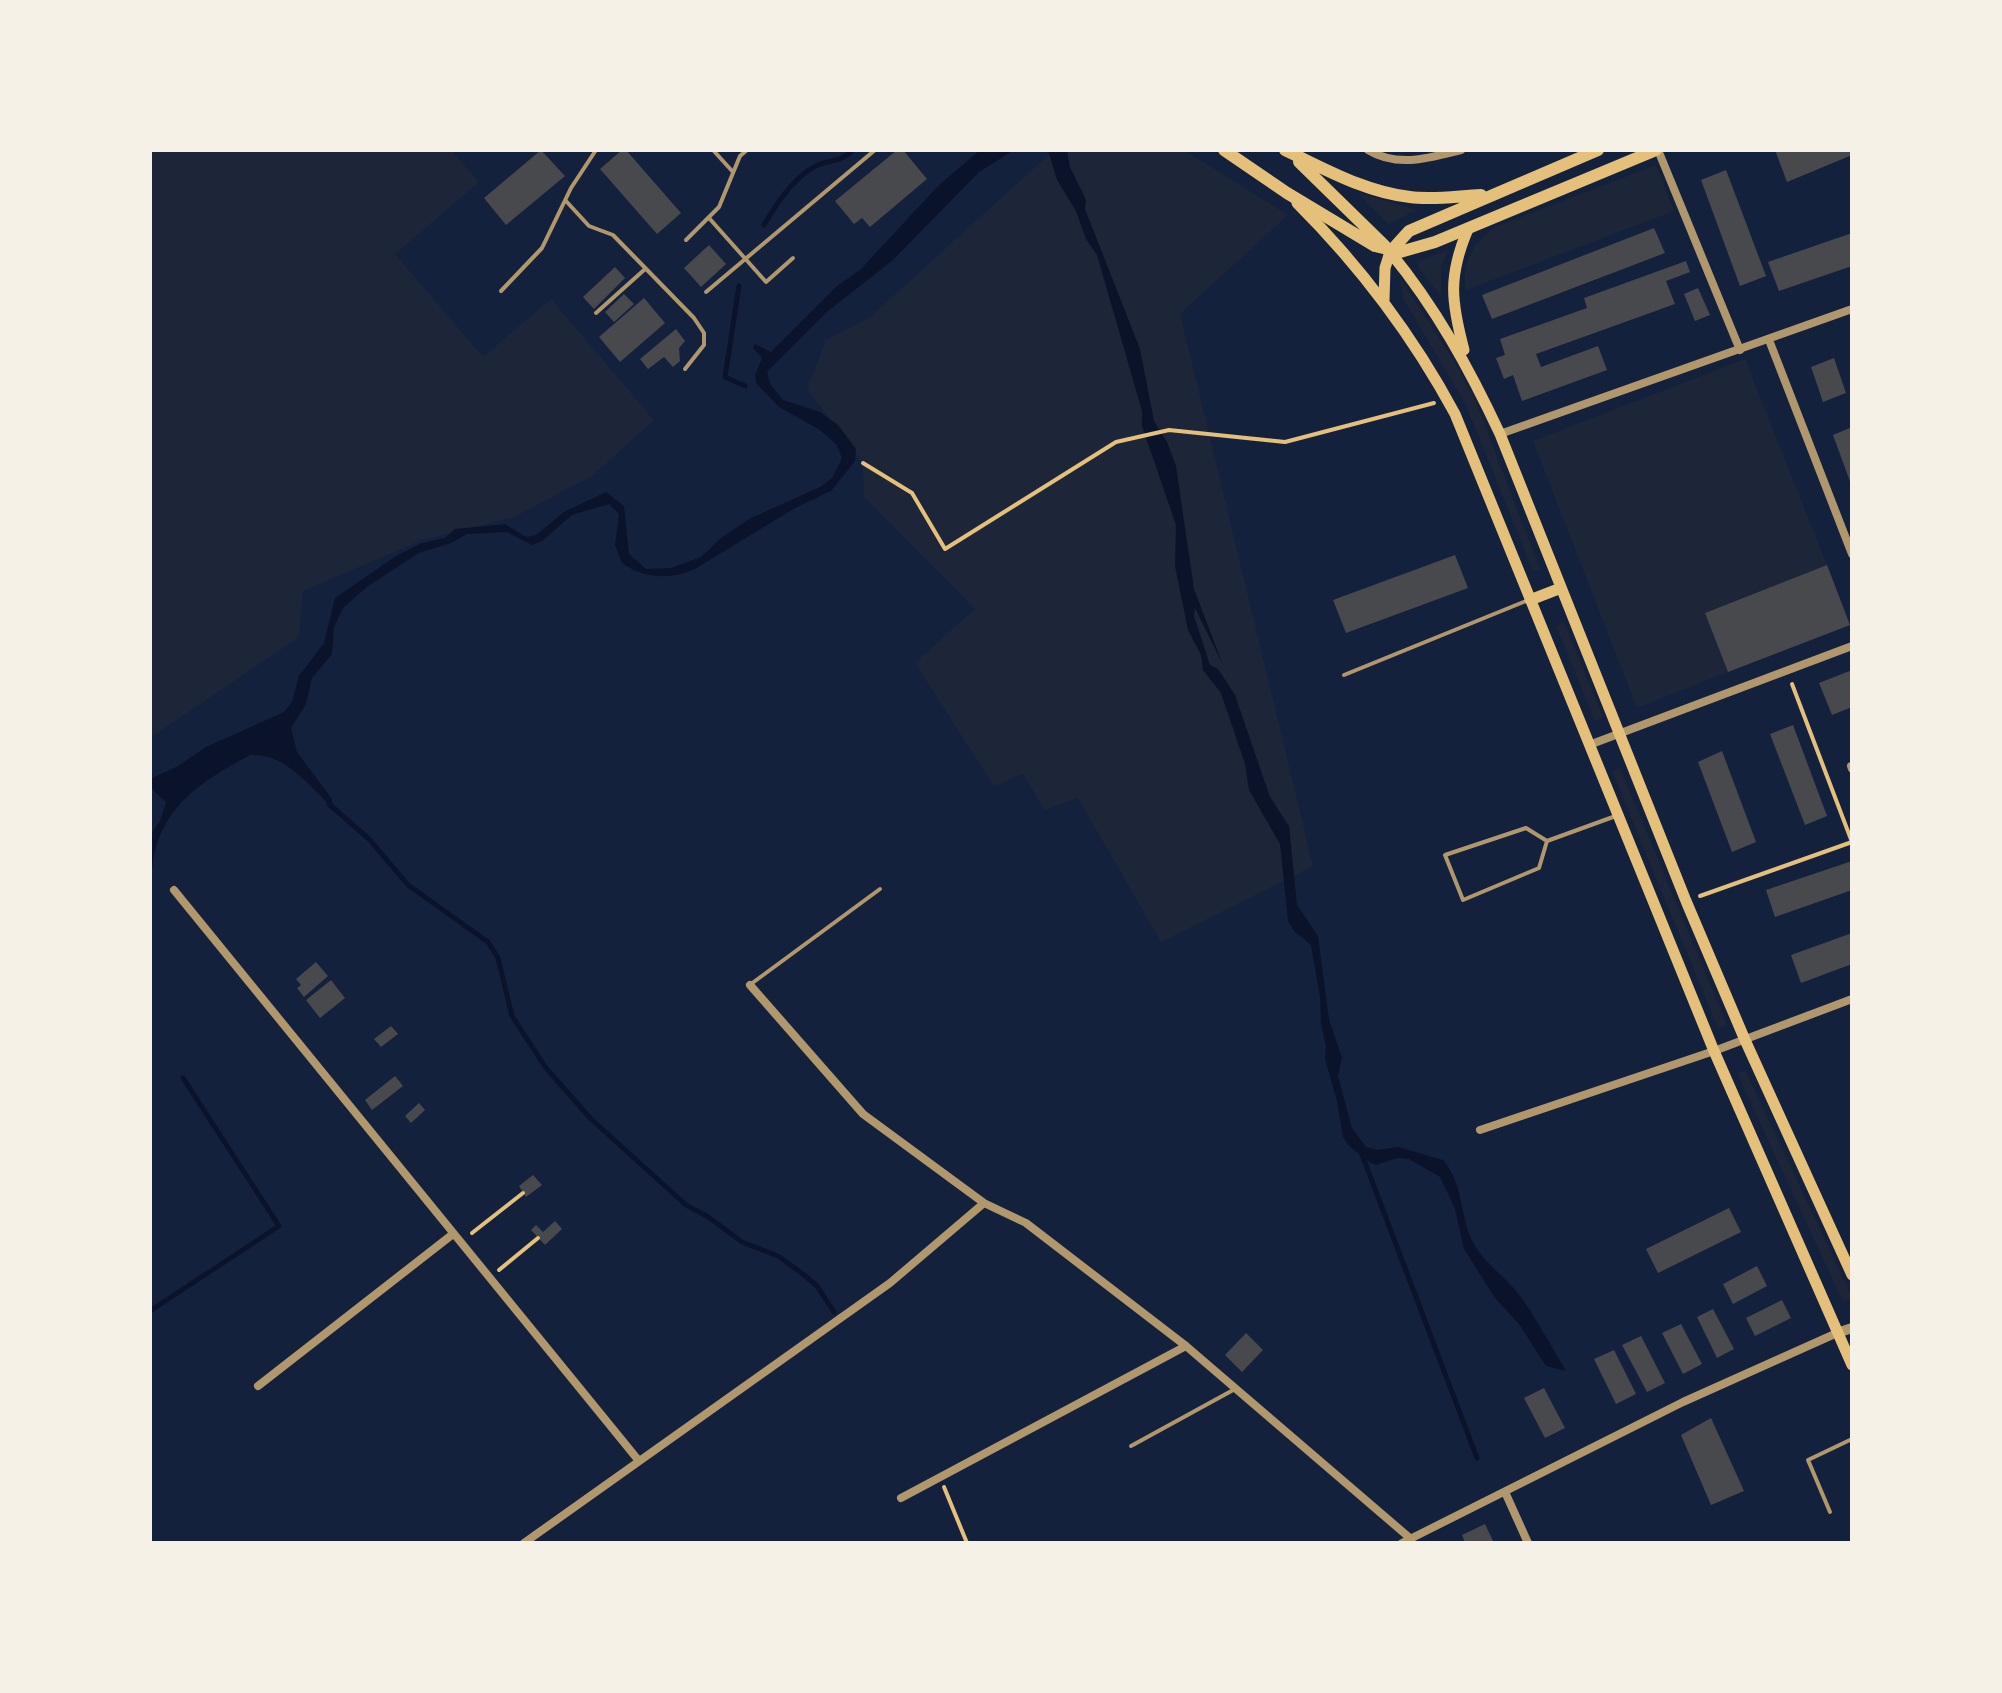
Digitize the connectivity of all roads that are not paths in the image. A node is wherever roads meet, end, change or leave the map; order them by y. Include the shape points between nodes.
1 (596, 150) edge
2 (713, 150) edge
3 (747, 150) edge
4 (875, 150) edge
5 (1224, 150) edge
6 (1284, 150) edge
7 (1368, 150) edge
8 (1461, 150) edge
9 (1598, 150) edge
10 (1657, 150) edge
11 (733, 172) junction
12 (1287, 193) junction
13 (1489, 194) junction
14 (566, 200) junction
15 (709, 218) junction
16 (1468, 229) junction
17 (686, 240) dead end
18 (1390, 252) junction
19 (793, 258) dead end
20 (745, 259) junction
21 (644, 270) junction
22 (501, 291) dead end
23 (706, 292) dead end
24 (1384, 300) junction
25 (1852, 309) edge
26 (596, 313) dead end
27 (1770, 340) junction
28 (1740, 350) junction
29 (1467, 364) junction
30 (684, 369) dead end
31 (1500, 434) junction
32 (1852, 554) edge
33 (1561, 588) junction
34 (1530, 600) junction
35 (1852, 646) edge
36 (1344, 675) dead end
37 (1619, 736) junction
38 (1589, 745) junction
39 (1618, 815) junction
40 (1547, 841) junction
41 (880, 889) dead end
42 (174, 890) dead end
43 (750, 985) joint
44 (1852, 998) edge
45 (1745, 1040) junction
46 (1714, 1051) junction
47 (1480, 1130) dead end
48 (984, 1203) junction
49 (456, 1238) junction
50 (1852, 1275) edge
51 (1852, 1328) edge
52 (1838, 1333) junction
53 (1186, 1346) junction
54 (1852, 1365) edge
55 (258, 1386) dead end
56 (1235, 1389) junction
57 (1852, 1439) edge
58 (1131, 1446) dead end
59 (639, 1462) junction
60 (1505, 1492) junction
61 (901, 1498) dead end
62 (1830, 1512) dead end
63 (1406, 1541) edge
64 (524, 1543) edge
65 (1528, 1543) edge

1 - 14 lane
2 - 11 lane
3 - 11 lane
4 - 20 lane
5 - 12 main road
6 - 13 main road via 1386,193
6 - 18 main road
7 - 8 street via 1416,161
9 - 13 main road
10 - 16 main road
10 - 28 street
11 - 15 lane
12 - 18 main road
12 - 24 main road
13 - 18 main road via 1409,232
14 - 21 lane via 589,226 613,235
14 - 22 lane via 542,248
15 - 17 lane
15 - 20 lane
16 - 18 main road
16 - 29 main road via 1452,294
18 - 24 main road
18 - 29 main road
19 - 20 lane via 766,282
20 - 23 lane
21 - 26 lane
21 - 30 lane via 704,333 704,345
24 - 34 main road via 1448,400
25 - 27 street
27 - 28 street
27 - 32 street
28 - 31 street
29 - 31 main road
31 - 33 main road
33 - 34 main road
33 - 37 main road
34 - 36 lane
34 - 38 main road
35 - 37 street
37 - 38 street
37 - 45 main road
38 - 39 main road
39 - 40 lane
39 - 46 main road
40 - 40 lane via 1526,828 1445,855 1463,900 1540,868
41 - 43 lane
42 - 49 street
43 - 48 street via 863,1114
44 - 45 street
45 - 46 street
45 - 50 main road
46 - 47 street
46 - 52 main road
48 - 53 street via 1026,1223
48 - 59 street via 890,1283
49 - 55 street
49 - 59 street
51 - 52 street
52 - 54 main road
52 - 60 street
53 - 56 street
53 - 61 street
56 - 58 lane
56 - 63 street
57 - 62 lane via 1808,1460
59 - 64 street
60 - 63 street
60 - 65 street

